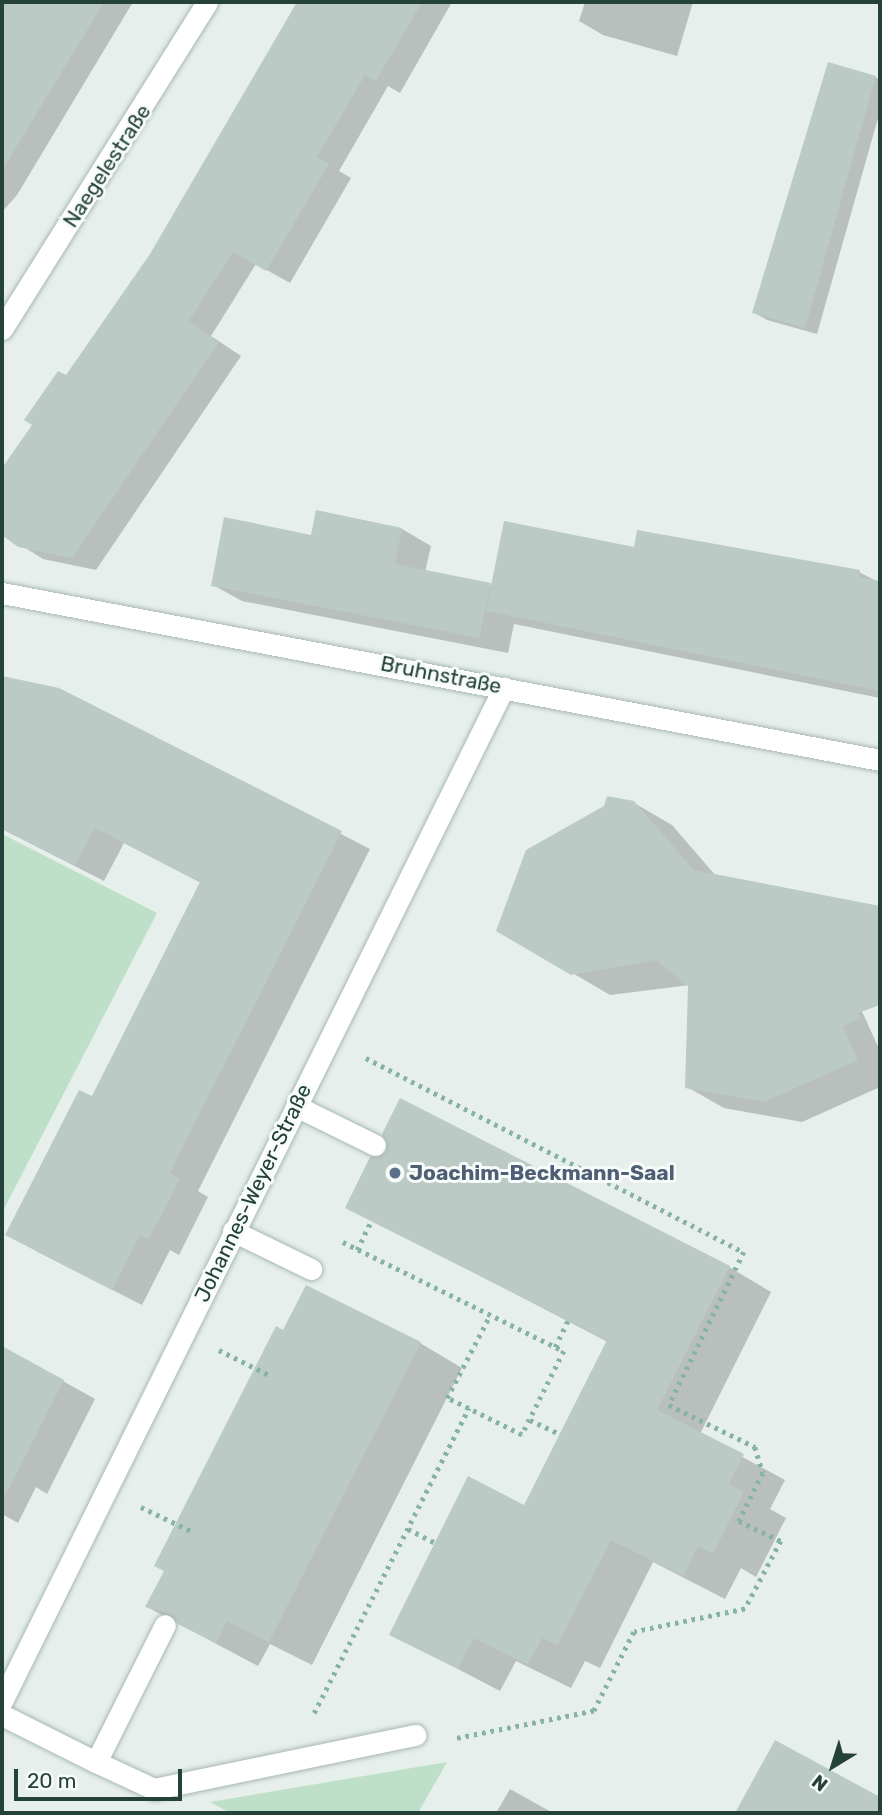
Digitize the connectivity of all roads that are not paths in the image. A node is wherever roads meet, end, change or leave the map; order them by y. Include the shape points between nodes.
1 (207, 2) edge
2 (2, 329) edge
3 (2, 593) edge
4 (503, 687) junction
5 (880, 760) edge
6 (296, 1106) junction
7 (375, 1145) dead end
8 (233, 1231) junction
9 (311, 1269) dead end
10 (165, 1625) dead end
11 (2, 1700) edge
12 (2, 1715) edge
13 (415, 1735) road end
14 (96, 1762) junction

1 - 2 street, Naegelestraße
3 - 4 street, Bruhnstraße
4 - 5 street, Bruhnstraße
4 - 6 street, Johannes-Weyer-Straße
6 - 7 street
6 - 8 street, Johannes-Weyer-Straße
8 - 9 street
8 - 11 street, Johannes-Weyer-Straße
10 - 14 street
12 - 14 street
13 - 14 street via 154,1789

